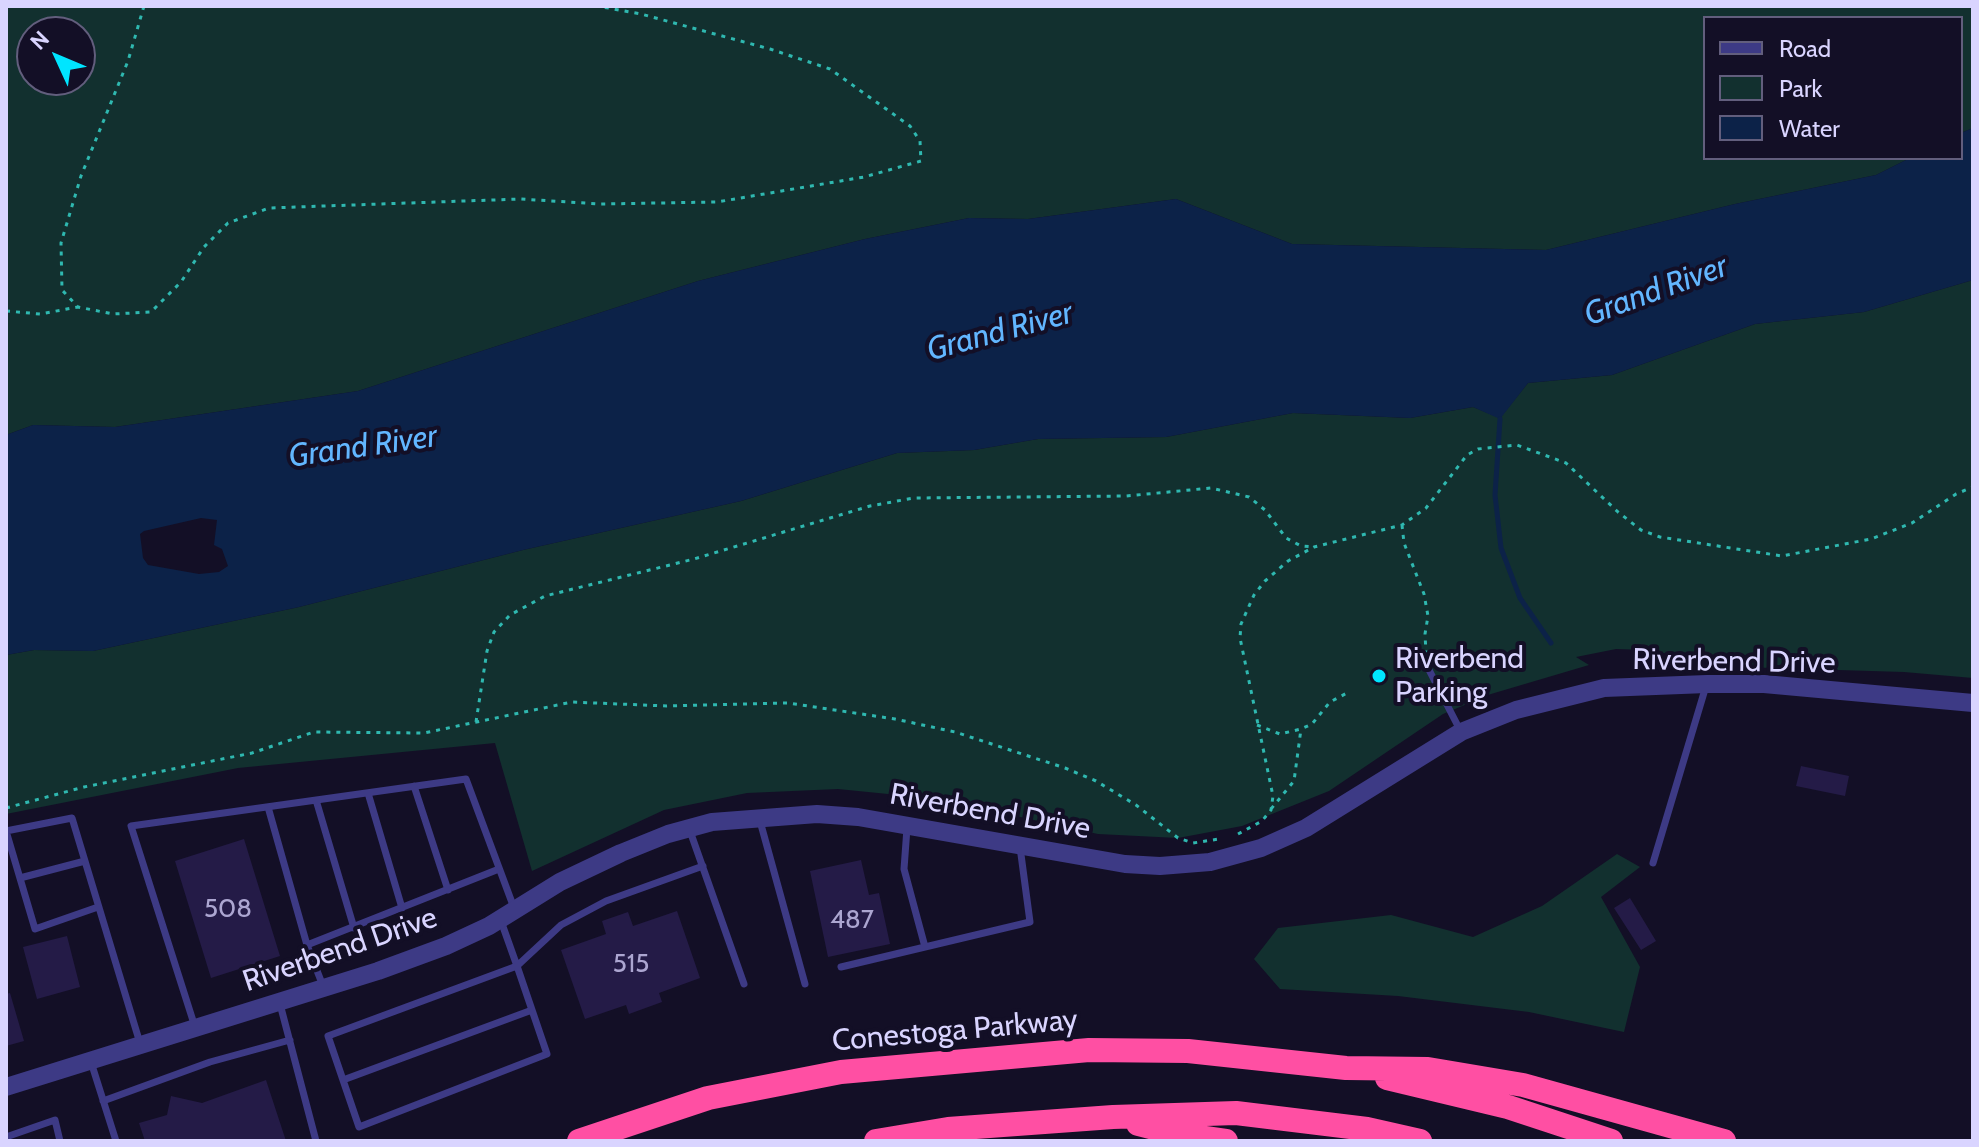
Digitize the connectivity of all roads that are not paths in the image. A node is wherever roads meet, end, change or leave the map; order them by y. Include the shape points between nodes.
1 (1426, 664) road end
2 (1707, 684) junction
3 (1973, 703) edge
4 (1461, 732) junction
5 (414, 786) junction
6 (368, 793) junction
7 (316, 800) junction
8 (268, 807) junction
9 (759, 818) junction
10 (908, 825) junction
11 (689, 828) junction
12 (1020, 845) junction
13 (85, 861) junction
14 (1653, 863) dead end
15 (703, 866) junction
16 (499, 869) junction
17 (20, 878) junction
18 (448, 890) junction
19 (98, 907) junction
20 (402, 908) junction
21 (508, 914) junction
22 (354, 928) junction
23 (307, 945) junction
24 (925, 947) junction
25 (517, 966) junction
26 (841, 967) dead end
27 (744, 984) dead end
28 (805, 984) dead end
29 (324, 988) junction
30 (280, 1001) junction
31 (532, 1010) junction
32 (195, 1028) junction
33 (290, 1040) junction
34 (140, 1045) junction
35 (91, 1060) junction
36 (1346, 1068) junction
37 (343, 1080) junction
38 (6, 1087) edge
39 (103, 1101) junction
40 (1113, 1117) junction
41 (6, 1137) edge
42 (60, 1141) edge
43 (116, 1141) edge
44 (316, 1141) edge
45 (579, 1141) edge
46 (876, 1141) edge
47 (1226, 1141) edge
48 (1420, 1141) edge
49 (1611, 1141) edge
50 (1724, 1141) edge

1 - 4 lane
2 - 3 street, Riverbend Drive via 1764,684
2 - 4 street, Riverbend Drive via 1604,688 1516,710
2 - 14 lane
4 - 12 street, Riverbend Drive via 1306,828 1230,857 1160,866 1125,864
5 - 6 lane
5 - 16 lane via 466,779
5 - 18 lane
6 - 7 lane
6 - 20 lane
7 - 8 lane
7 - 22 lane
8 - 23 lane
8 - 32 lane via 131,826
9 - 10 street, Riverbend Drive via 817,814
9 - 11 street, Riverbend Drive
9 - 28 lane
10 - 12 street, Riverbend Drive
10 - 24 lane via 904,869
11 - 15 lane
11 - 21 street, Riverbend Drive via 560,882
12 - 24 lane via 1030,922
13 - 17 lane
13 - 17 lane via 72,818 6,831
13 - 19 lane
15 - 25 lane via 606,901 561,925
15 - 27 lane
16 - 18 lane
16 - 21 lane
17 - 19 lane via 35,929
18 - 20 lane
19 - 34 lane
20 - 22 lane
21 - 25 lane
21 - 29 street, Riverbend Drive via 446,946
22 - 23 lane
23 - 29 lane
24 - 26 lane
25 - 31 lane
25 - 37 lane via 328,1036
29 - 30 street, Riverbend Drive
30 - 32 street, Riverbend Drive
30 - 33 lane
31 - 37 lane
31 - 37 lane via 547,1054 359,1127
32 - 34 street, Riverbend Drive
33 - 39 lane
33 - 44 lane
34 - 35 street, Riverbend Drive
35 - 38 street, Riverbend Drive
35 - 39 lane
36 - 45 highway, Conestoga Parkway via 1188,1051 1089,1050 841,1072 708,1098
36 - 49 highway, Conestoga Parkway via 1508,1107
36 - 50 highway, Conestoga Parkway via 1428,1069 1523,1085
39 - 43 lane
40 - 46 highway via 948,1129
40 - 47 highway
40 - 48 highway via 1236,1113
41 - 42 lane via 55,1120

